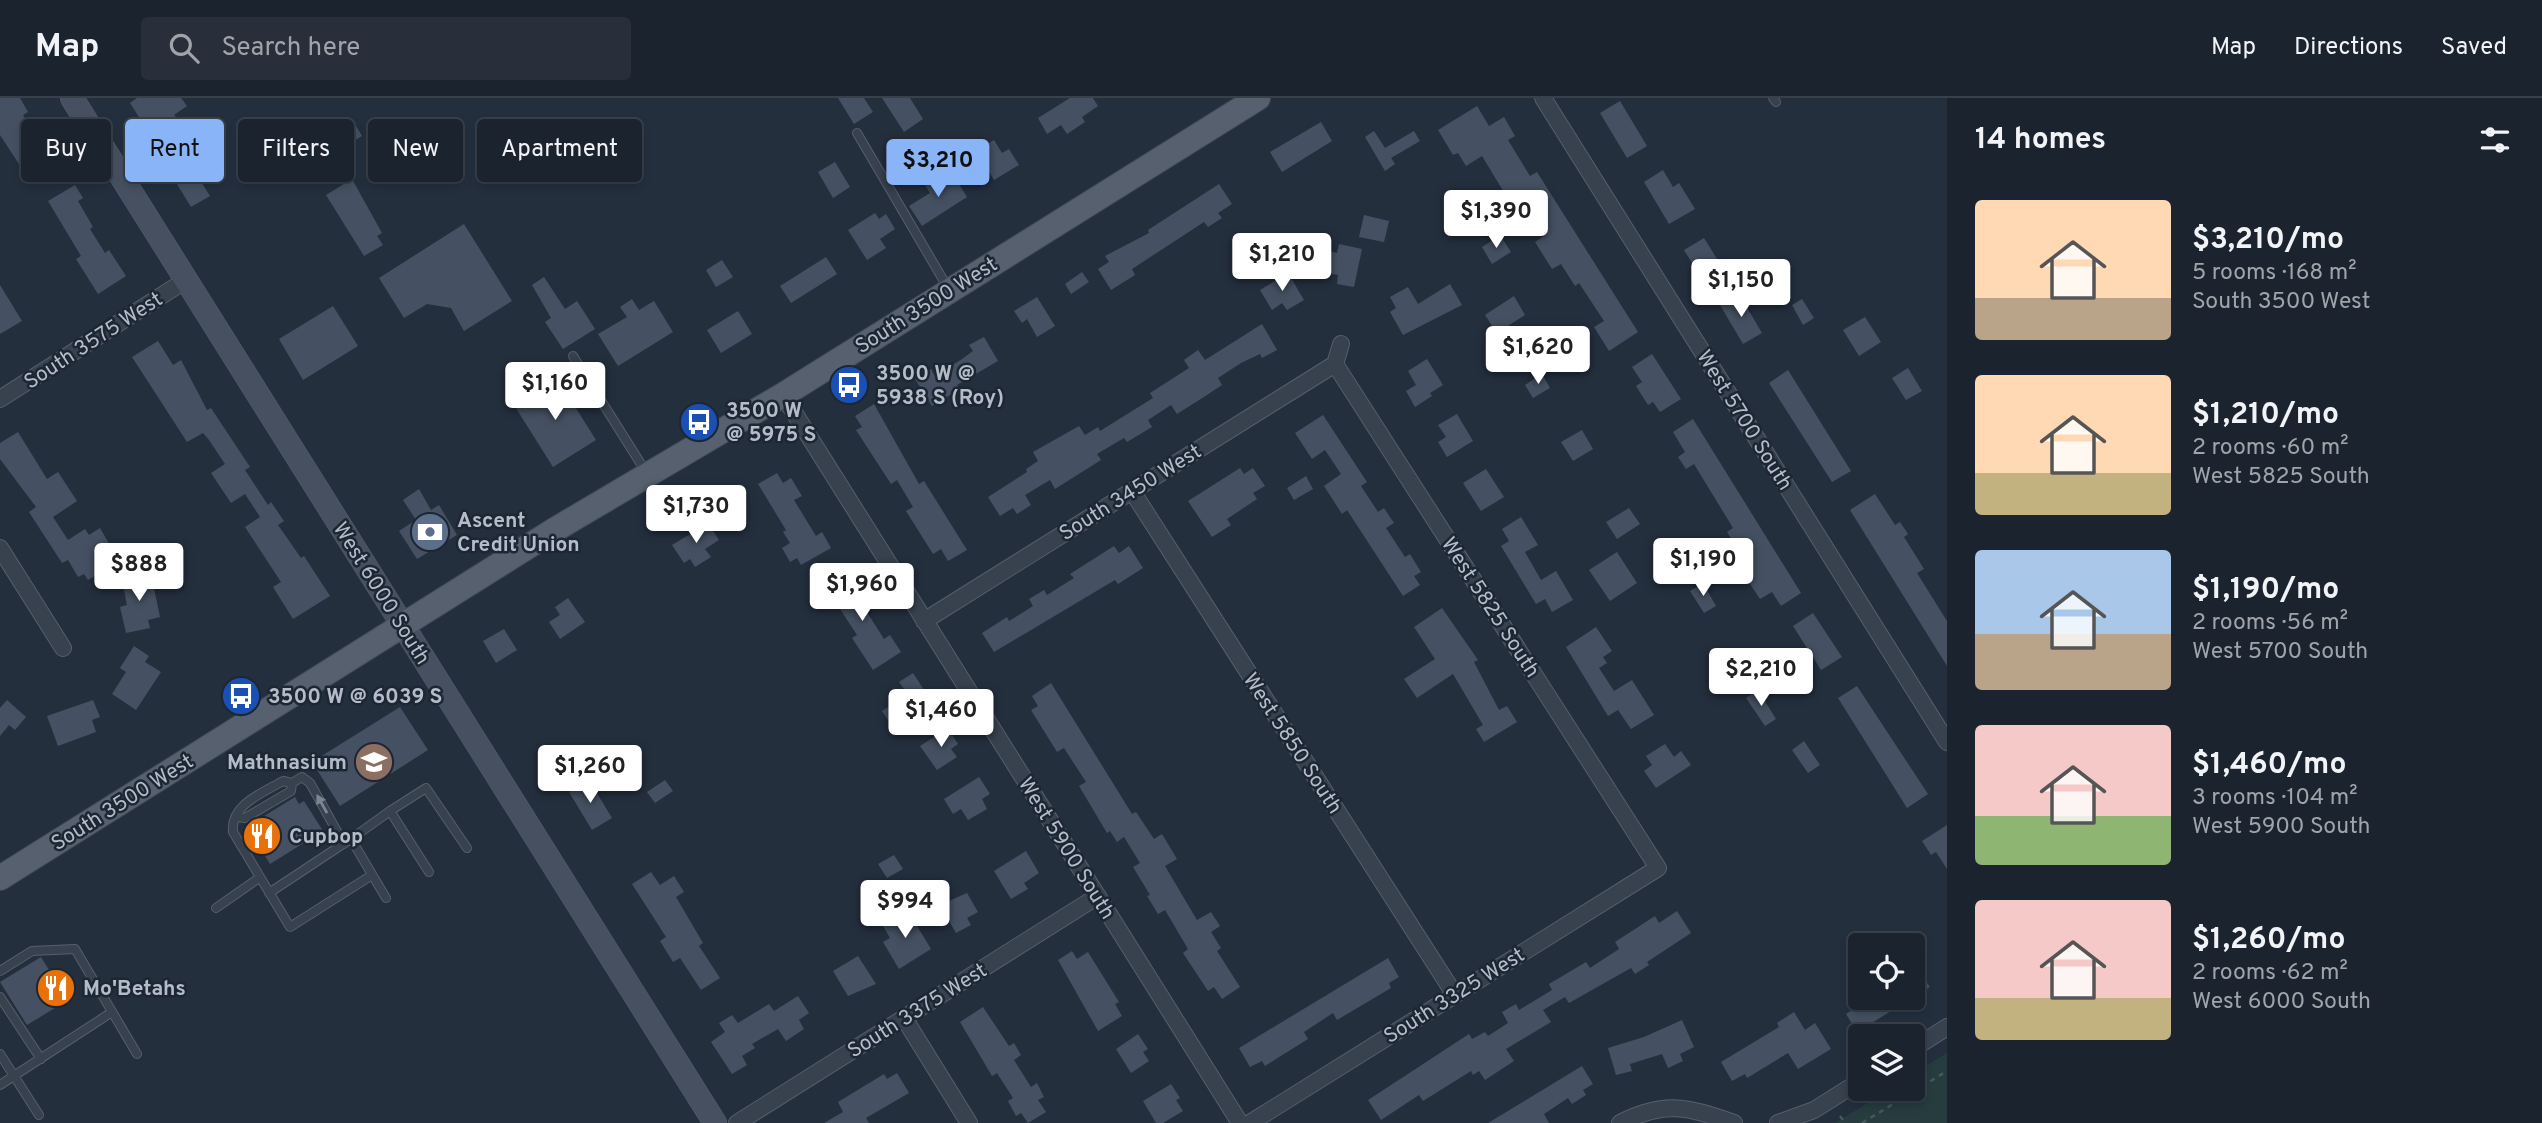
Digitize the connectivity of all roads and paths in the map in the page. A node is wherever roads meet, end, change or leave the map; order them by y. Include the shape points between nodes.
1 (72, 98) edge
2 (1258, 98) edge
3 (1543, 98) edge
4 (858, 132) dead end
5 (186, 280) junction
6 (949, 291) junction
7 (1341, 344) dead end
8 (573, 356) dead end
9 (1335, 364) junction
10 (783, 395) junction
11 (0, 399) edge
12 (648, 475) junction
13 (1132, 491) junction
14 (0, 548) edge
15 (925, 621) junction
16 (402, 626) junction
17 (63, 648) dead end
18 (1947, 742) edge
19 (390, 811) junction
20 (348, 841) junction
21 (467, 848) dead end
22 (1658, 868) joint
23 (429, 872) dead end
24 (372, 875) junction
25 (0, 878) edge
26 (260, 878) junction
27 (269, 893) junction
28 (1098, 896) junction
29 (386, 898) dead end
30 (216, 908) dead end
31 (0, 971) edge
32 (1455, 995) junction
33 (0, 997) edge
34 (112, 1012) junction
35 (904, 1018) junction
36 (1947, 1027) edge
37 (1925, 1041) edge
38 (0, 1054) edge
39 (137, 1054) dead end
40 (41, 1059) junction
41 (1947, 1071) edge
42 (14, 1076) junction
43 (0, 1085) edge
44 (1848, 1089) edge
45 (39, 1115) dead end
46 (1840, 1116) dead end
47 (715, 1123) edge
48 (737, 1123) edge
49 (969, 1123) edge
50 (1240, 1123) edge
51 (1250, 1123) edge
52 (1620, 1123) edge
53 (1734, 1123) edge
54 (1778, 1123) edge
55 (1845, 1123) edge
56 (1862, 1123) edge

1 - 5 street, West 6000 South
2 - 6 main road, South 3500 West
3 - 18 street, West 5700 South
4 - 6 lane
5 - 11 street, South 3575 West
5 - 16 street, West 6000 South
6 - 10 main road, South 3500 West
7 - 9 street
8 - 12 lane
9 - 13 street, South 3450 West
9 - 22 street, West 5825 South
10 - 12 main road, South 3500 West
10 - 15 street, West 5900 South
12 - 16 main road, South 3500 West
13 - 15 street, South 3450 West
13 - 32 street, West 5850 South
14 - 17 street
15 - 28 street, West 5900 South
16 - 25 main road, South 3500 West
16 - 47 street, West 6000 South
19 - 20 lane
19 - 21 lane via 426,788
19 - 23 lane
20 - 24 lane
20 -> 26 lane via 302,777 292,783 291,791 232,823
20 - 27 lane
22 - 32 street, South 3325 West
24 - 27 lane via 290,927
24 - 29 lane
26 - 27 lane
26 - 30 lane
28 - 35 street, South 3375 West
28 - 50 street, West 5900 South
31 - 34 lane via 32,951 75,949
32 - 51 street, South 3325 West
33 - 40 lane
34 - 39 lane
34 - 40 lane
35 - 48 street, South 3375 West
35 - 49 street
36 - 37 street
38 - 42 lane
40 - 42 lane
41 - 56 path
42 - 43 lane
42 - 45 lane
44 - 54 street via 1814,1110
46 - 55 path
52 - 53 street via 1668,1106 1692,1108

